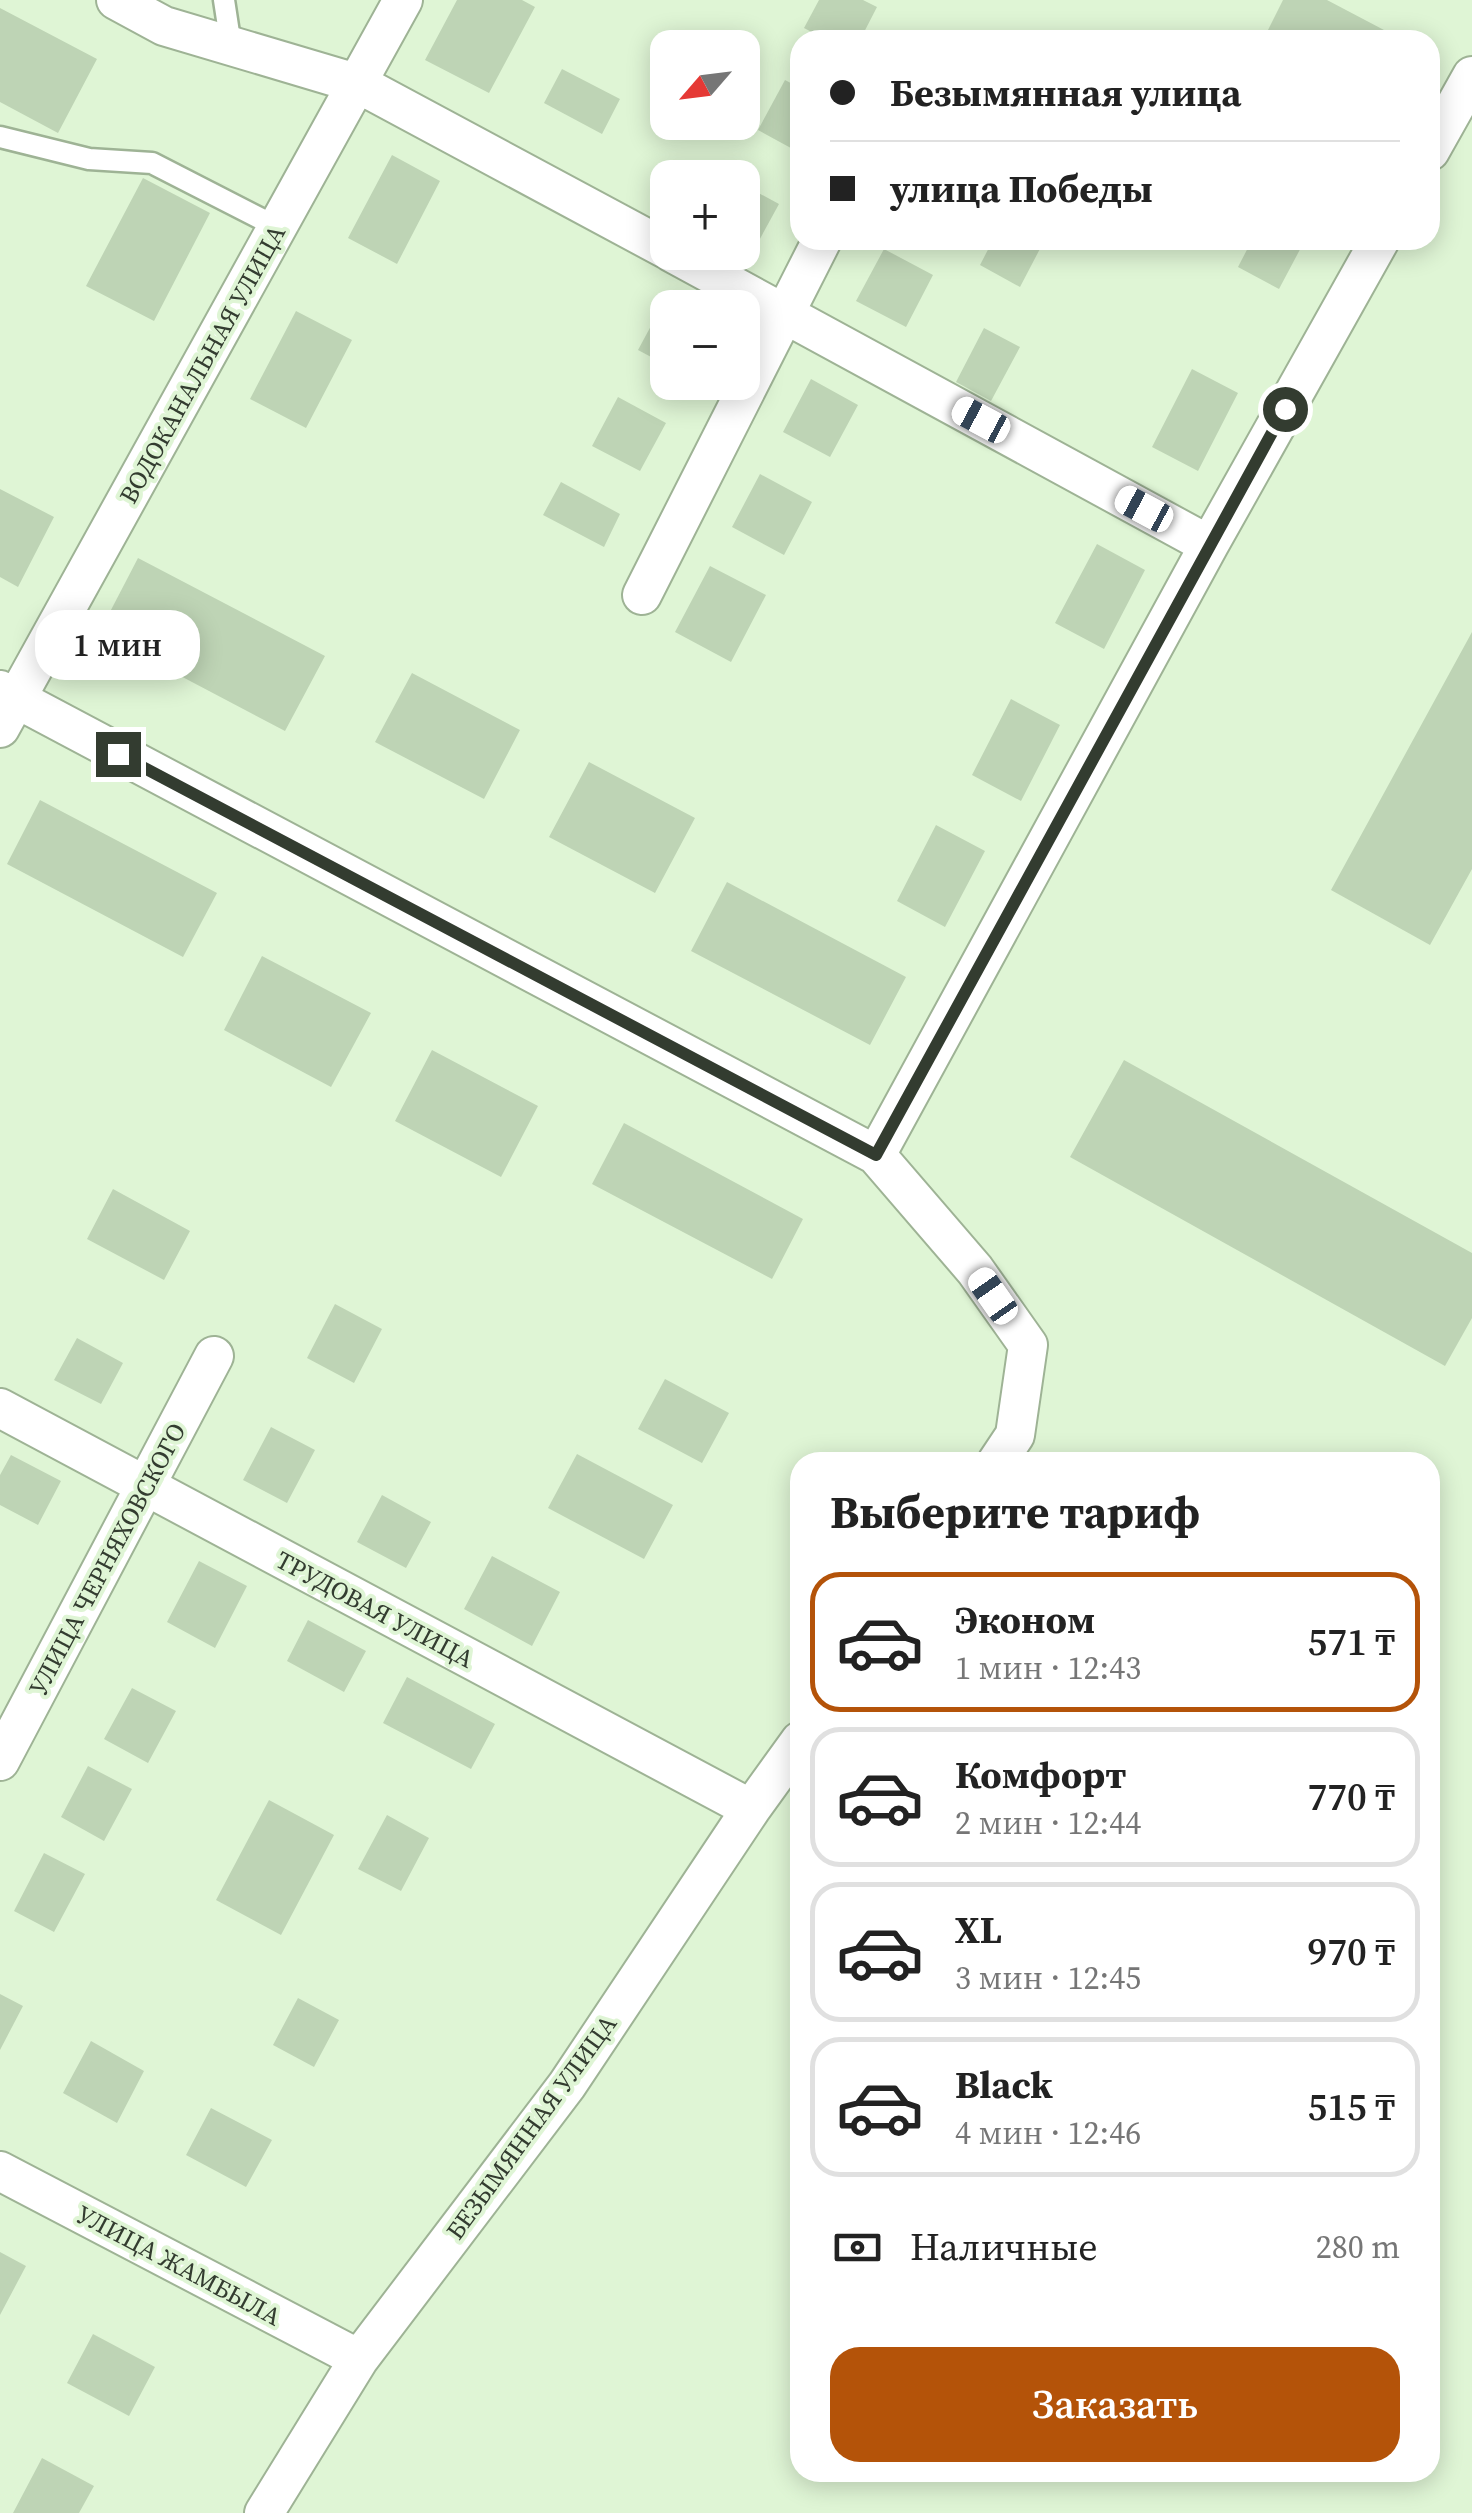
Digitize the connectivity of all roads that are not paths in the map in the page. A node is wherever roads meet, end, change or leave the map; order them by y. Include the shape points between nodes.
1 (116, 0) edge
2 (224, 0) edge
3 (404, 0) edge
4 (231, 46) junction
5 (1472, 76) edge
6 (359, 84) junction
7 (1440, 133) edge
8 (0, 137) edge
9 (279, 228) junction
10 (650, 242) edge
11 (817, 250) edge
12 (1374, 250) edge
13 (703, 270) edge
14 (785, 314) junction
15 (1209, 544) junction
16 (642, 595) dead end
17 (5, 706) edge
18 (876, 1155) junction
19 (214, 1356) dead end
20 (0, 1408) edge
21 (1004, 1452) edge
22 (146, 1487) junction
23 (790, 1755) edge
24 (0, 1761) edge
25 (751, 1809) junction
26 (0, 2171) edge
27 (359, 2359) junction
28 (264, 2513) edge

1 - 4 street via 164,26
2 - 4 lane
3 - 6 street, ВОДОКАНАЛЬНАЯ УЛИЦА
4 - 6 street
5 - 7 street
6 - 9 street, ВОДОКАНАЛЬНАЯ УЛИЦА
6 - 10 street
8 - 9 lane via 90,159 152,162
9 - 17 street, ВОДОКАНАЛЬНАЯ УЛИЦА
11 - 14 street
12 - 15 street
13 - 14 street
14 - 15 street
14 - 16 street
15 - 18 street
17 - 18 street
18 - 21 street via 975,1270 1028,1345 1016,1435
19 - 22 street, УЛИЦА ЧЕРНЯХОВСКОГО
20 - 22 street, ТРУДОВАЯ УЛИЦА
22 - 24 street, УЛИЦА ЧЕРНЯХОВСКОГО
22 - 25 street, ТРУДОВАЯ УЛИЦА
23 - 25 street, БЕЗЫМЯННАЯ УЛИЦА
25 - 27 street, БЕЗЫМЯННАЯ УЛИЦА via 567,2085
26 - 27 street, УЛИЦА ЖАМБЫЛА
27 - 28 street, БЕЗЫМЯННАЯ УЛИЦА

